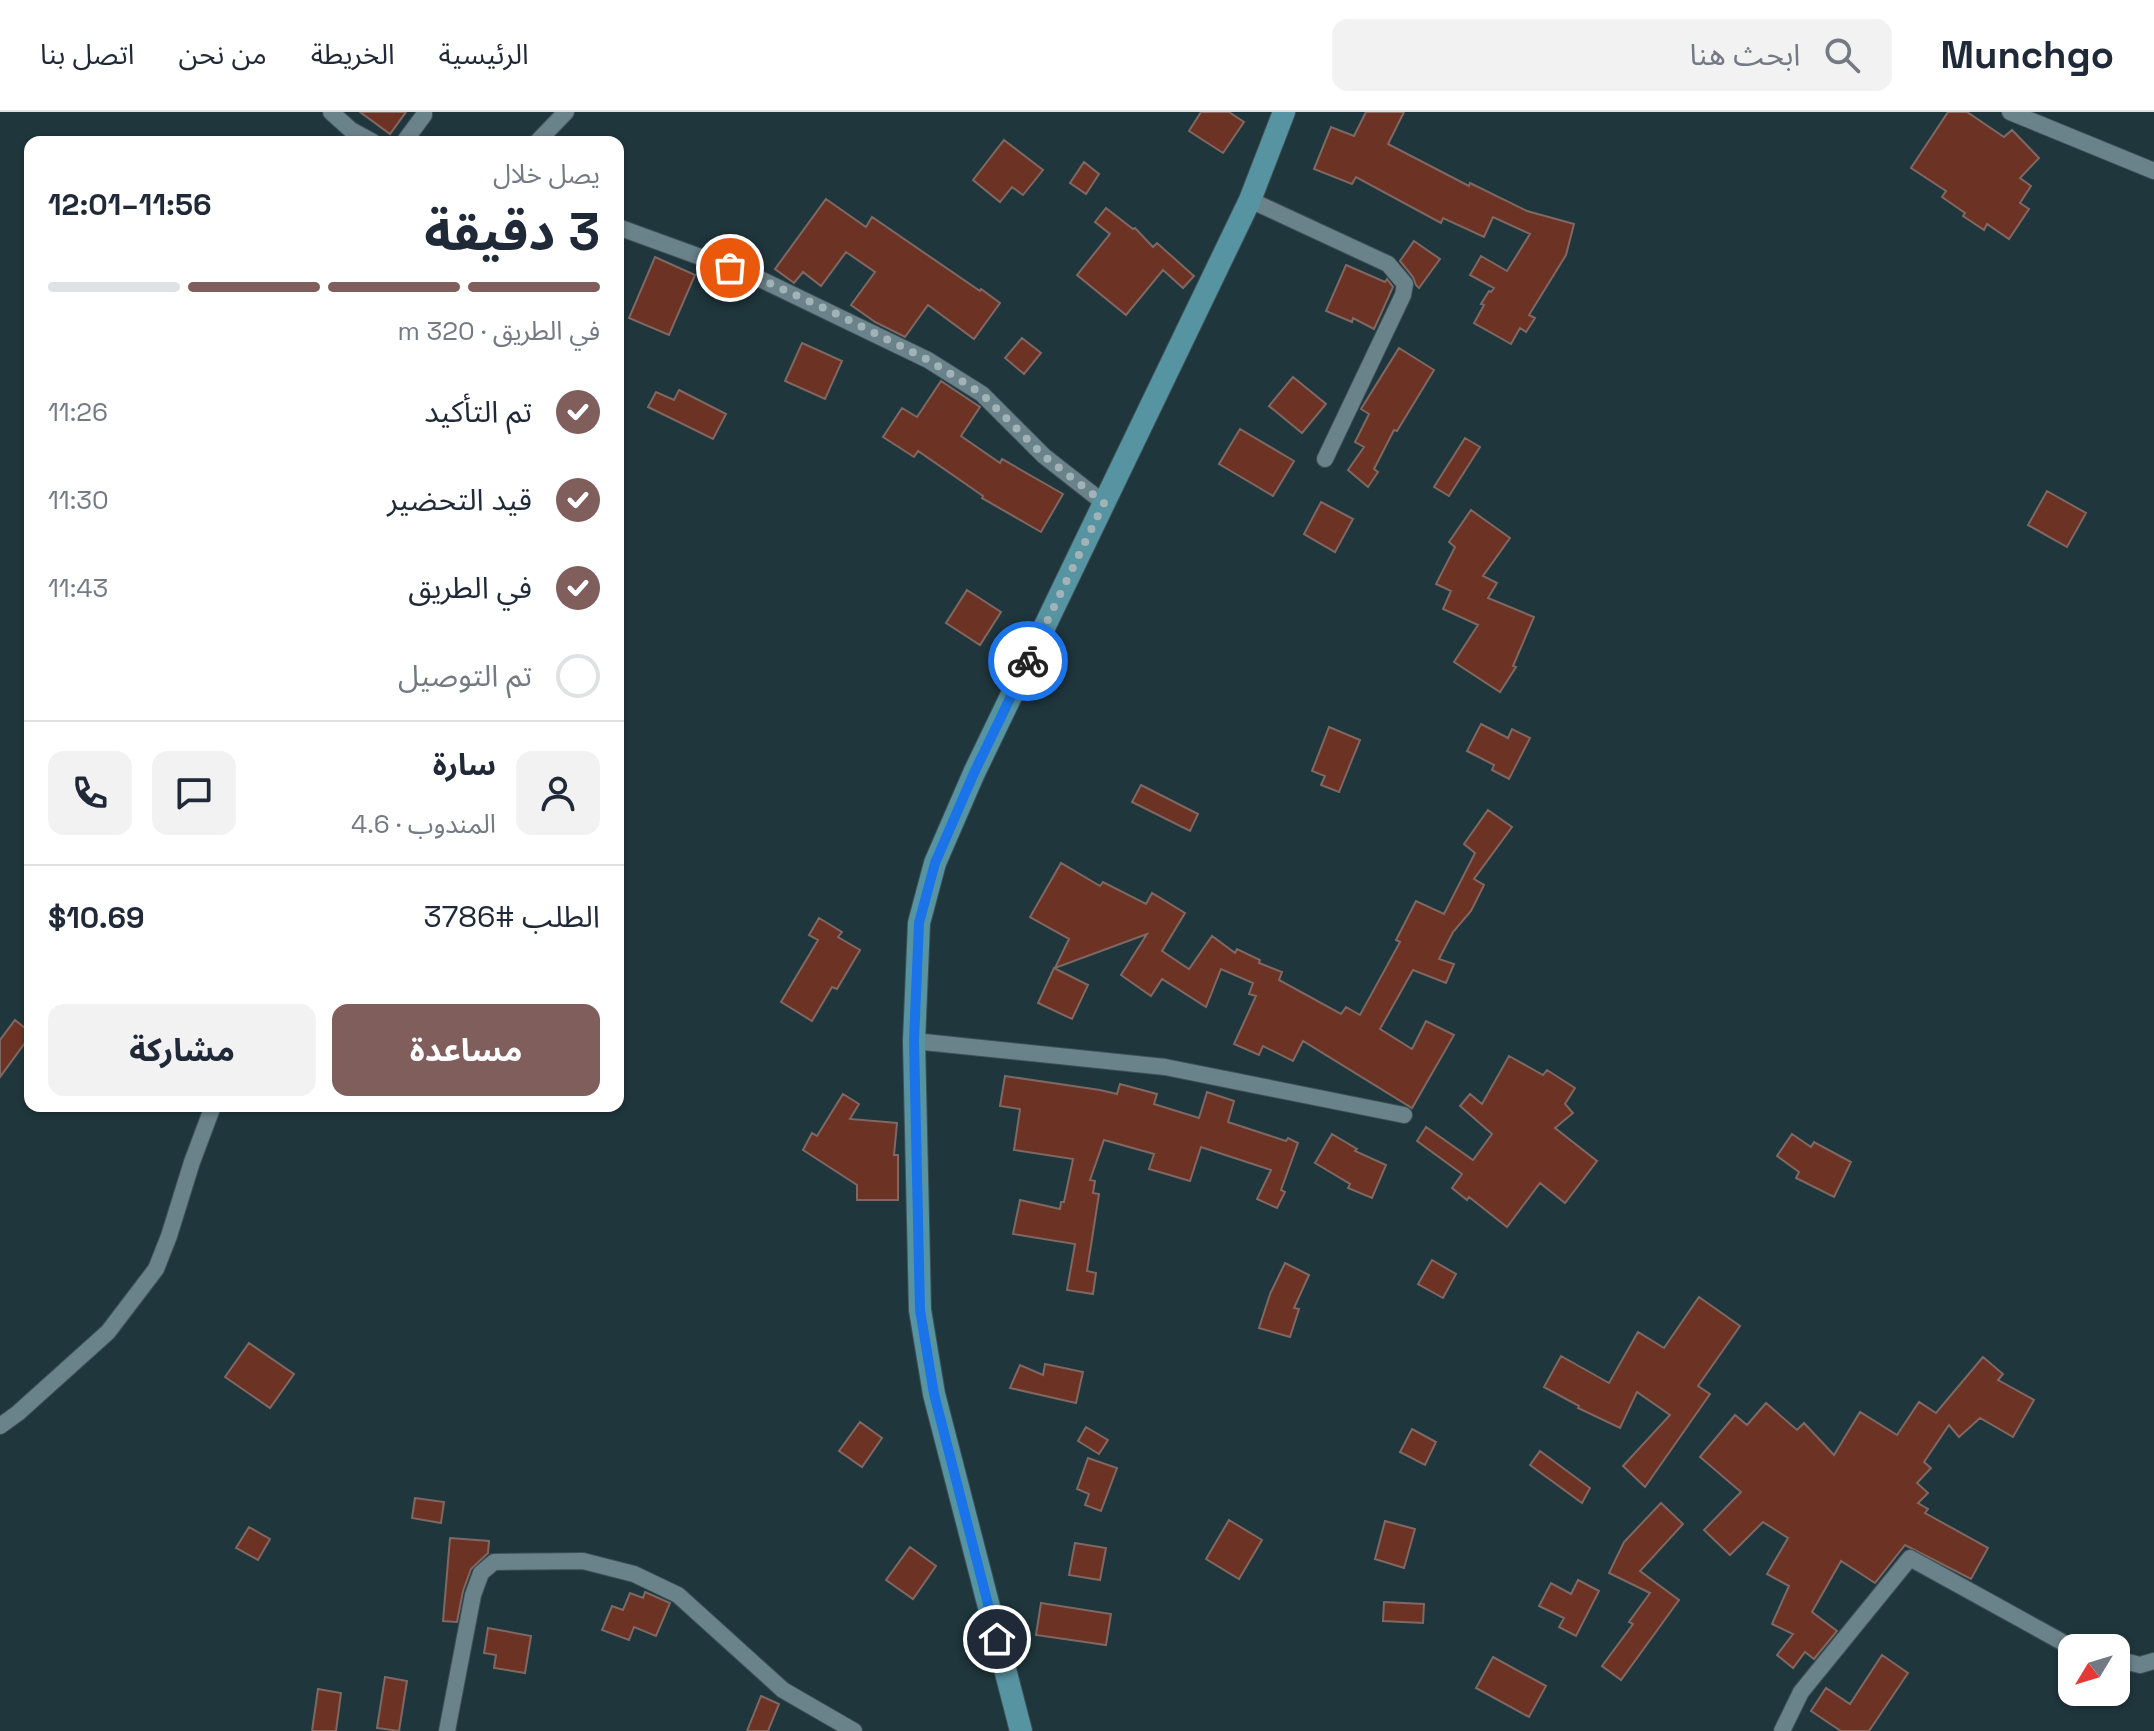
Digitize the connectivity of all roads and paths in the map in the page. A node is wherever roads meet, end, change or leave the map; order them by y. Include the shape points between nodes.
1 (331, 112) edge
2 (424, 112) edge
3 (566, 112) edge
4 (1284, 112) edge
5 (2010, 112) edge
6 (362, 136) edge
7 (408, 136) edge
8 (543, 136) edge
9 (2154, 171) edge
10 (1250, 200) junction
11 (624, 229) edge
12 (1325, 459) dead end
13 (1104, 503) junction
14 (914, 1041) junction
15 (211, 1112) edge
16 (1404, 1115) dead end
17 (0, 1426) edge
18 (2058, 1640) edge
19 (2154, 1661) edge
20 (2130, 1662) edge
21 (447, 1731) edge
22 (854, 1731) edge
23 (1021, 1731) edge
24 (1782, 1731) edge

1 - 6 street
2 - 7 street
3 - 8 street
4 - 10 main road
5 - 9 street
10 - 12 street via 1388,264 1405,284
10 - 13 main road
11 - 13 street via 758,278 928,360 982,394 1044,456
13 - 14 main road via 935,863 919,923
14 - 16 street via 1165,1067
14 - 23 main road via 920,1310 934,1394
15 - 17 street via 156,1269 108,1332
18 - 24 street via 1910,1558 1801,1692
19 - 20 street
21 - 22 street via 481,1573 494,1562 583,1561 634,1574 678,1595 783,1690

